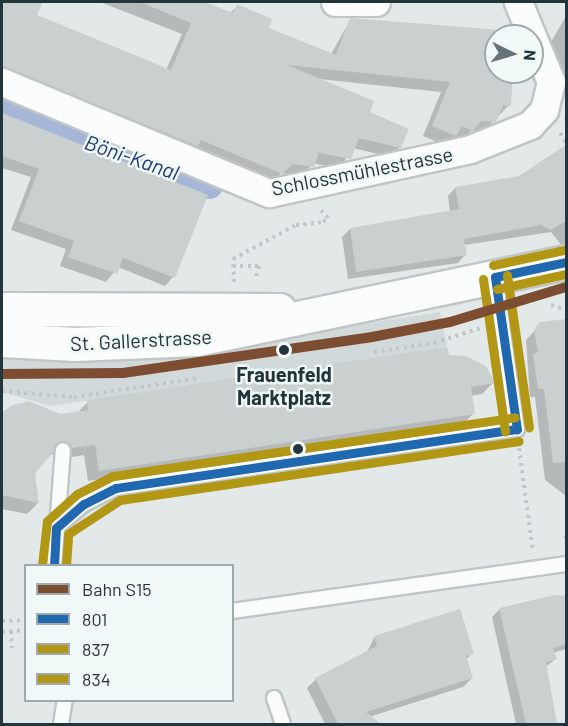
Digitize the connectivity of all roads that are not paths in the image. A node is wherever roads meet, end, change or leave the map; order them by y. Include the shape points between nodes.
1 (335, 2) edge
2 (376, 2) edge
3 (518, 2) edge
4 (2, 82) edge
5 (567, 262) edge
6 (495, 277) junction
7 (2, 309) edge
8 (314, 311) junction
9 (2, 340) edge
10 (63, 450) dead end
11 (56, 528) junction
12 (54, 564) edge
13 (567, 564) edge
14 (234, 611) edge
15 (274, 698) dead end
16 (66, 702) edge
17 (61, 724) edge
18 (283, 724) edge

1 - 2 street
3 - 4 street, Schlossmühlestrasse via 551,82 544,110 509,137 269,193
5 - 6 main road, St. Gallerstrasse
6 - 8 main road, St. Gallerstrasse
6 - 11 lane via 517,429 116,488 84,504
7 - 8 main road, St. Gallerstrasse
8 - 9 main road, St. Gallerstrasse via 197,339 75,344
10 - 11 lane
11 - 12 lane
13 - 14 lane
15 - 18 lane
16 - 17 lane

